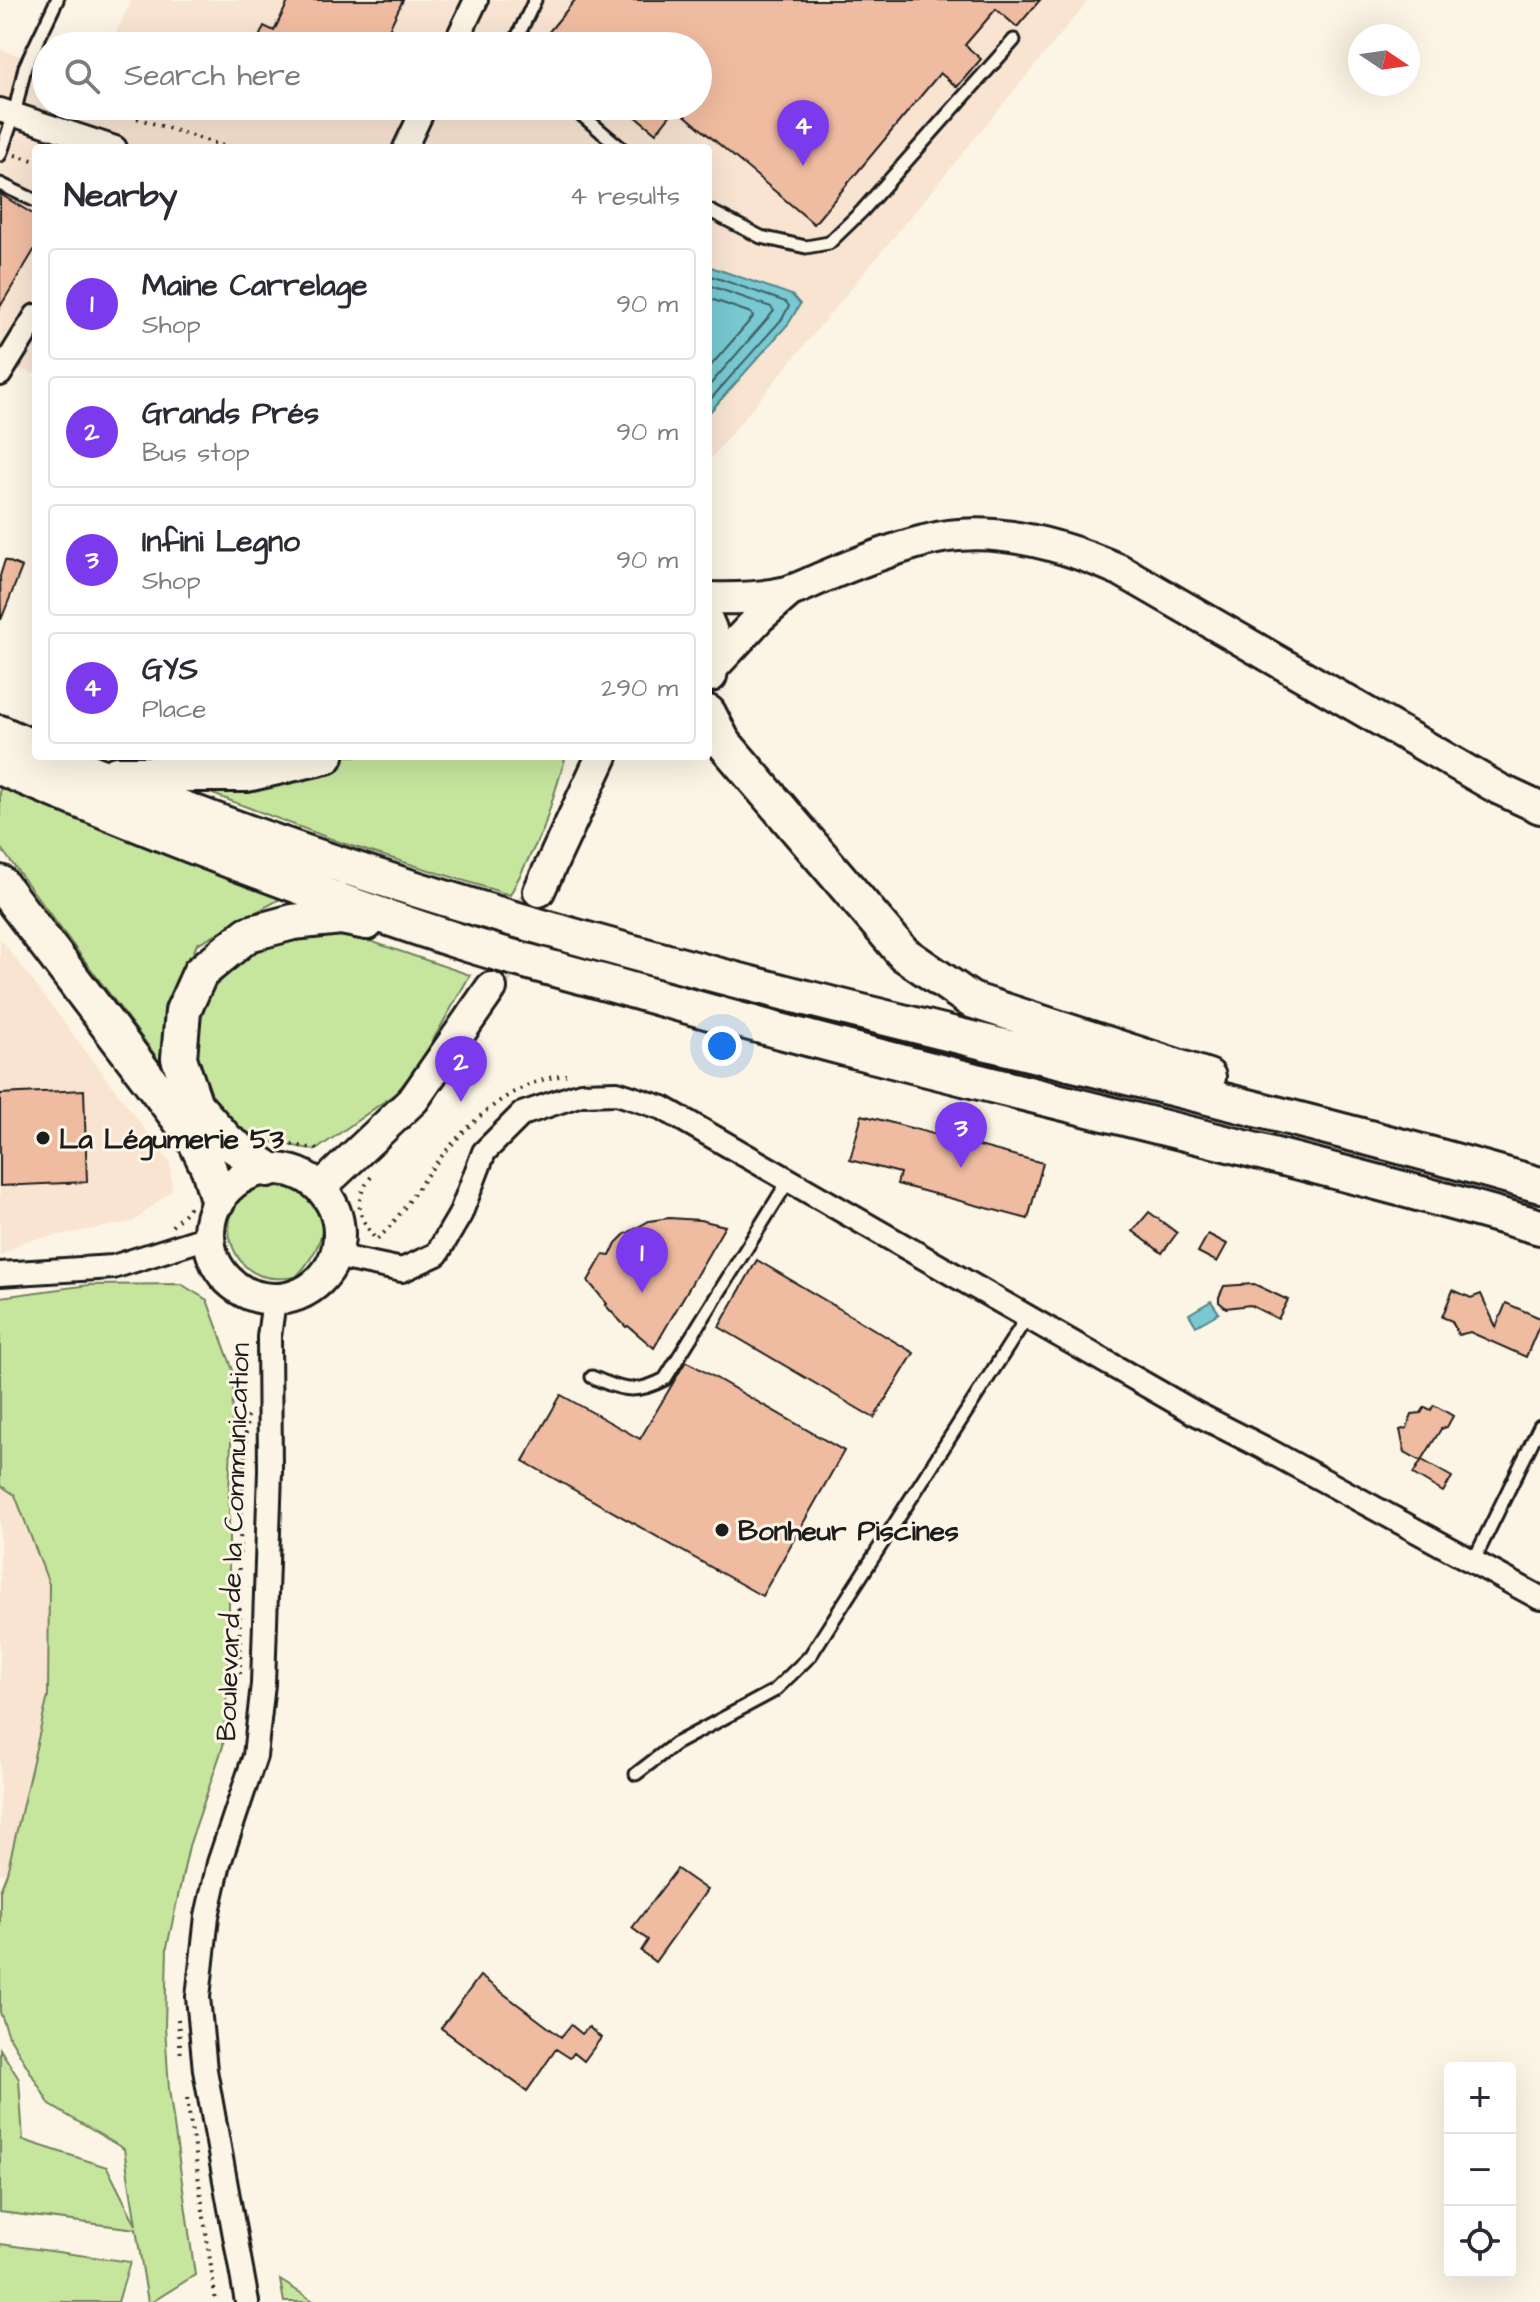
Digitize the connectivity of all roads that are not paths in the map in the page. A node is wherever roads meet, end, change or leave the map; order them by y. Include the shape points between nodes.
1 (57, 0) edge
2 (476, 0) edge
3 (535, 0) edge
4 (42, 32) edge
5 (461, 32) edge
6 (520, 32) edge
7 (1014, 40) dead end
8 (32, 52) edge
9 (7, 112) edge
10 (418, 120) edge
11 (588, 120) edge
12 (103, 144) edge
13 (407, 144) edge
14 (616, 144) edge
15 (0, 155) edge
16 (0, 184) edge
17 (32, 199) edge
18 (712, 212) edge
19 (32, 322) edge
20 (0, 374) edge
21 (789, 592) junction
22 (712, 598) edge
23 (712, 630) edge
24 (712, 666) edge
25 (712, 672) edge
26 (712, 721) edge
27 (0, 733) edge
28 (32, 747) edge
29 (62, 760) edge
30 (308, 760) edge
31 (600, 760) edge
32 (0, 767) edge
33 (95, 774) junction
34 (1540, 808) edge
35 (0, 883) edge
36 (539, 891) tunnel mouth
37 (448, 938) junction
38 (491, 988) tunnel mouth
39 (268, 1169) junction
40 (789, 1180) junction
41 (1540, 1184) edge
42 (320, 1188) junction
43 (218, 1200) junction
44 (1540, 1227) edge
45 (208, 1237) junction
46 (335, 1256) junction
47 (0, 1274) edge
48 (274, 1300) junction
49 (1027, 1317) junction
50 (592, 1377) dead end
51 (1540, 1426) edge
52 (1473, 1562) junction
53 (1540, 1598) edge
54 (636, 1774) dead end
55 (247, 2302) edge

1 - 4 lane
2 - 5 street
3 - 6 lane
7 - 18 lane via 829,243 806,247 761,237
8 - 9 lane
9 - 12 street
9 - 15 lane
10 - 13 street
11 - 14 lane
16 - 17 lane
19 - 20 street
21 - 22 street
21 - 25 street
21 - 34 street via 926,540 995,536 1054,545 1120,570
23 - 24 street
26 - 41 main road via 723,742 904,954 971,1000
27 - 28 main road
29 - 33 main road
30 - 33 main road via 247,774
31 - 36 street
32 - 37 main road via 264,873
33 - 41 main road via 317,856 611,947
35 - 43 main road via 195,1140
37 - 39 main road via 341,917 293,922 248,934 200,973 183,1011 179,1058 195,1105 228,1142
37 - 44 main road via 751,1025
38 - 42 street via 414,1099
39 - 42 street via 296,1173
39 - 43 street via 231,1184
40 - 46 street via 663,1108 617,1093 581,1094 522,1114 484,1152 460,1215 437,1254 402,1270
40 - 49 street
40 - 50 lane via 665,1379 631,1390
42 - 46 street via 338,1220
43 - 45 street
45 - 47 street via 113,1267
45 - 48 street via 212,1257 236,1288
46 - 48 street via 312,1288
48 - 55 street, Boulevard de la Communication via 263,1684 255,1756 207,1916 198,1997 205,2070
49 - 52 street
49 - 54 lane via 810,1656 774,1691 675,1744
51 - 52 lane
52 - 53 street

